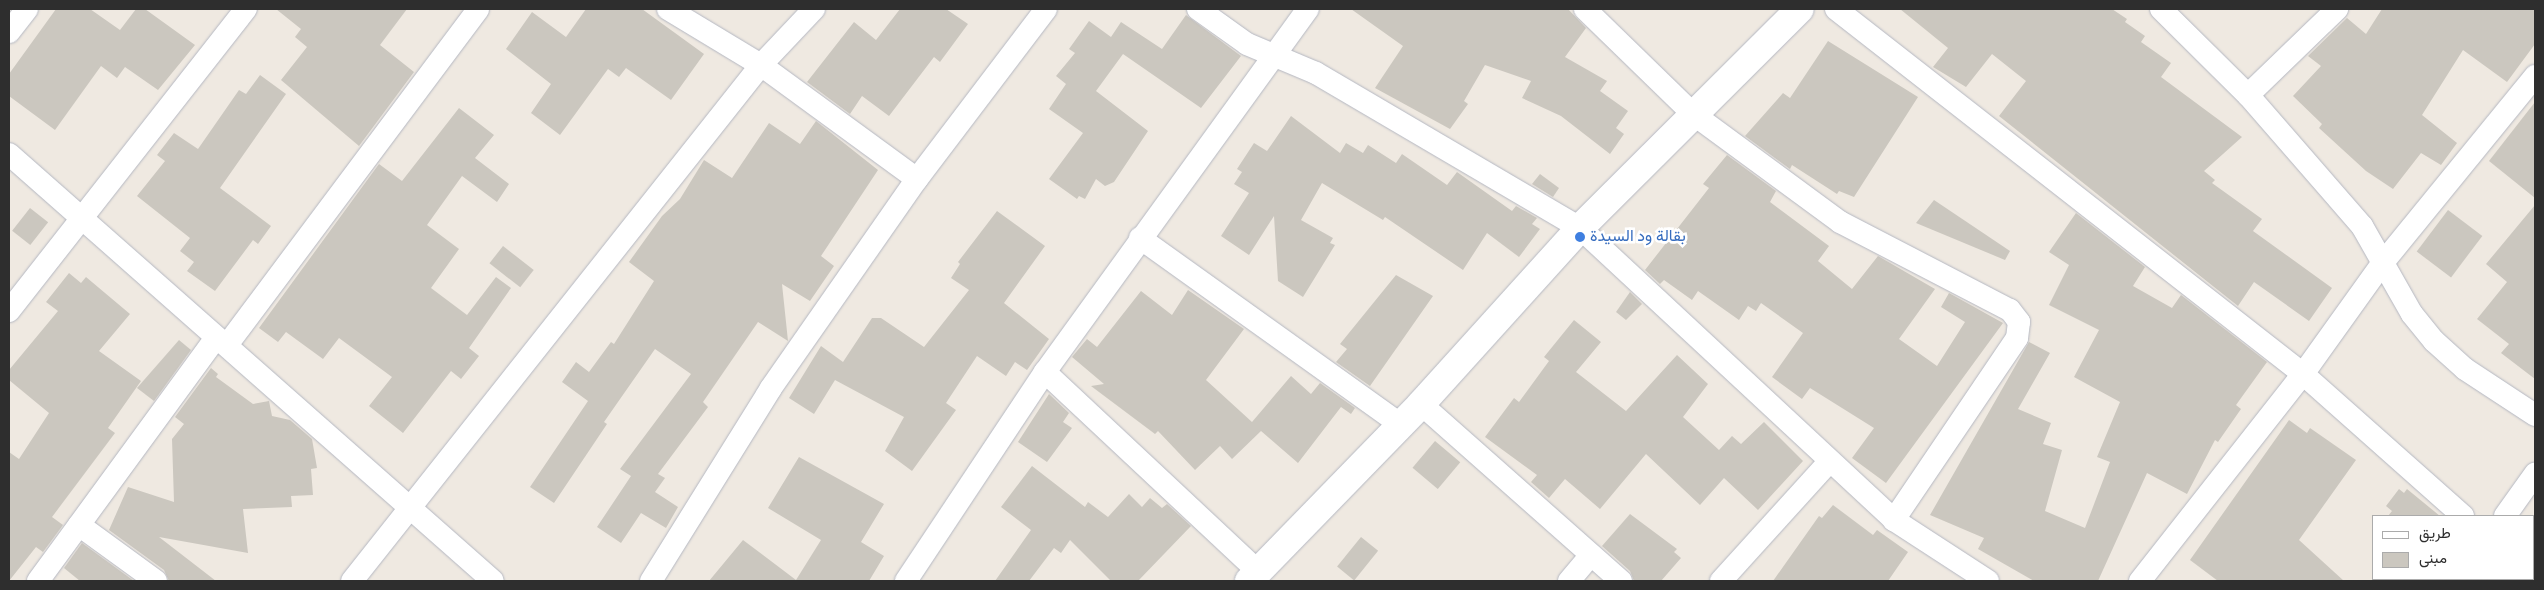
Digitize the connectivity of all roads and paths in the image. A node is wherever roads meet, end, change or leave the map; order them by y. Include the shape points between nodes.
1 (27, 9) edge
2 (246, 9) edge
3 (478, 9) edge
4 (669, 9) edge
5 (814, 9) edge
6 (1046, 9) edge
7 (1198, 9) edge
8 (1308, 9) edge
9 (1585, 9) edge
10 (1800, 9) edge
11 (1836, 9) edge
12 (2162, 9) edge
13 (2337, 9) edge
14 (9, 32) edge
15 (1273, 53) junction
16 (761, 65) junction
17 (2535, 76) edge
18 (2248, 95) junction
19 (1692, 114) junction
20 (9, 154) edge
21 (917, 179) junction
22 (82, 220) junction
23 (1580, 228) junction
24 (1140, 238) junction
25 (2381, 265) junction
26 (9, 311) edge
27 (221, 342) junction
28 (1045, 372) junction
29 (2303, 374) junction
30 (1422, 404) junction
31 (2535, 415) edge
32 (1401, 425) junction
33 (1830, 461) junction
34 (2535, 474) edge
35 (411, 508) junction
36 (2462, 515) edge
37 (2506, 515) edge
38 (1894, 520) junction
39 (79, 525) junction
40 (1591, 556) junction
41 (1254, 576) edge
42 (38, 581) edge
43 (156, 581) edge
44 (352, 581) edge
45 (493, 581) edge
46 (651, 581) edge
47 (906, 581) edge
48 (1569, 581) edge
49 (1620, 581) edge
50 (1721, 581) edge
51 (1988, 581) edge
52 (2140, 581) edge

1 - 14 street
2 - 22 street
3 - 27 street
4 - 16 street
5 - 16 street
6 - 21 street
7 - 15 street via 1247,44
8 - 15 street
9 - 19 street
10 - 19 street
11 - 29 street
12 - 18 street
13 - 18 street
15 - 23 street via 1316,73
15 - 24 street
16 - 21 street
16 - 35 street
17 - 25 street
18 - 25 street via 2362,226
19 - 23 street
19 - 38 street via 1840,222 2010,310 2019,322 2017,338
20 - 22 street
21 - 46 street via 771,388
22 - 26 street
22 - 27 street
23 - 30 street
23 - 33 street
24 - 28 street
24 - 32 street
25 - 29 street
25 - 31 street via 2434,341 2465,369
27 - 35 street
27 - 39 street
28 - 41 street
28 - 47 street
29 - 36 street
29 - 52 street
30 - 32 street
30 - 40 street
32 - 41 street
33 - 38 street
33 - 50 street
34 - 37 street
35 - 44 street
35 - 45 street
38 - 51 street
39 - 42 street
39 - 43 street
40 - 48 street
40 - 49 street

